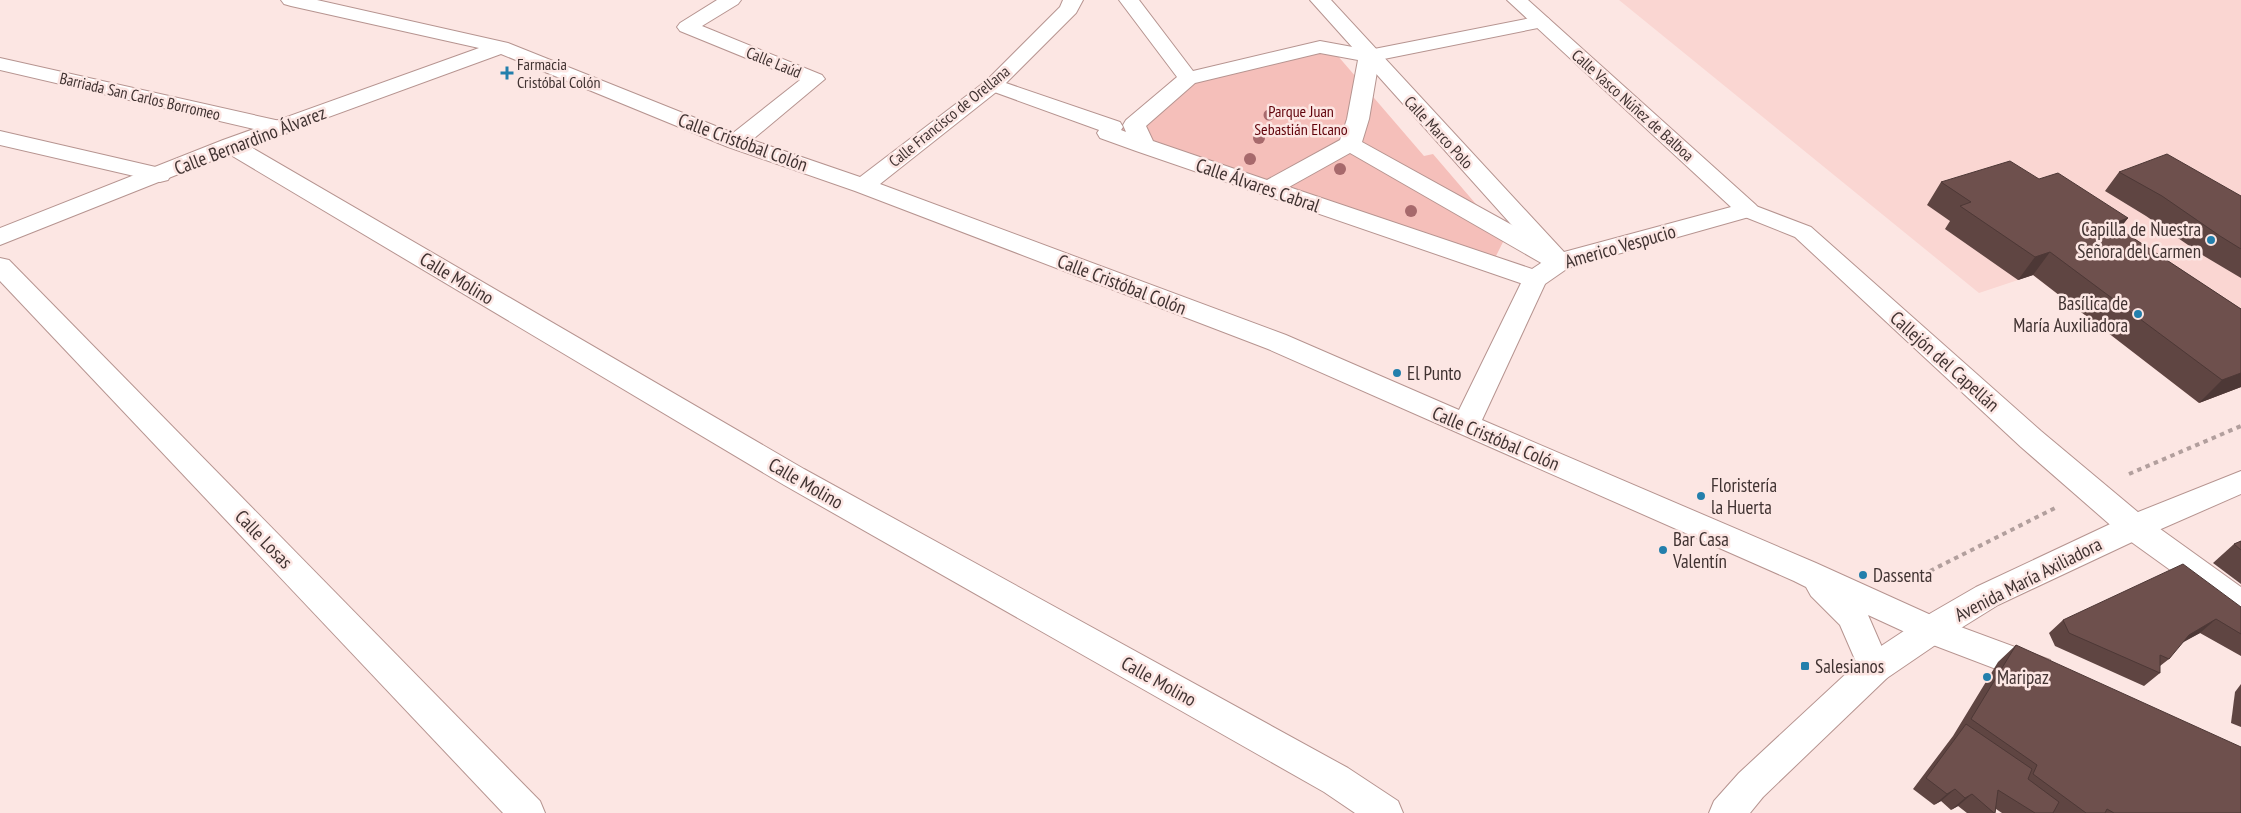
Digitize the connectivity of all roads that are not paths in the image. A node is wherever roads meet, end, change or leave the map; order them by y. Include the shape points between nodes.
1 (291, 0) edge
2 (731, 0) edge
3 (1073, 0) edge
4 (1129, 0) edge
5 (1320, 0) edge
6 (1517, 0) edge
7 (1542, 22) junction
8 (501, 47) junction
9 (1369, 56) junction
10 (0, 64) edge
11 (1188, 78) junction
12 (992, 85) junction
13 (280, 128) junction
14 (0, 138) edge
15 (736, 142) junction
16 (1350, 144) junction
17 (231, 145) junction
18 (1144, 146) junction
19 (160, 175) junction
20 (863, 186) junction
21 (1268, 188) junction
22 (1748, 210) junction
23 (0, 237) edge
24 (1559, 262) junction
25 (0, 266) edge
26 (1535, 279) junction
27 (1466, 425) junction
28 (2241, 482) edge
29 (2134, 527) junction
30 (1805, 572) junction
31 (2241, 604) edge
32 (1946, 635) junction
33 (1875, 668) junction
34 (2064, 680) edge
35 (527, 813) edge
36 (1385, 813) edge
37 (1727, 813) edge

1 - 8 street, Calle Cristóbal Colón
2 - 15 street, Calle Laúd via 687,27 815,79
3 - 12 street, Calle Francisco de Orellana via 1069,9
4 - 11 street
5 - 9 street, Calle Marco Polo
6 - 7 street, Calle Vasco Núñez de Balboa
7 - 9 street
7 - 22 street, Calle Vasco Núñez de Balboa
8 - 13 street, Calle Bernardino Álvarez
8 - 15 street, Calle Cristóbal Colón
9 - 11 street via 1320,48
9 - 16 street via 1358,119
9 - 24 street, Calle Marco Polo
10 - 13 street, Barriada San Carlos Borromeo
11 - 18 street via 1134,125
12 - 18 street, Calle Álvares Cabral via 1112,128 1108,133
12 - 20 street, Calle Francisco de Orellana
13 - 17 street, Calle Bernardino Álvarez
14 - 19 street
15 - 20 street, Calle Cristóbal Colón
16 - 21 street
16 - 24 street
17 - 19 street, Calle Bernardino Álvarez
17 - 36 street, Calle Molino via 794,477 1336,780
18 - 21 street, Calle Álvares Cabral
19 - 23 street, Calle Bernardino Álvarez
20 - 27 street, Calle Cristóbal Colón via 1277,342
21 - 26 street, Calle Álvares Cabral
22 - 24 street, Americo Vespucio
22 - 29 street, Callejón del Capellán via 1803,232
24 - 26 street, Americo Vespucio
25 - 35 street, Calle Losas
26 - 27 street, Americo Vespucio
27 - 30 street, Calle Cristóbal Colón
28 - 29 street, Avenida María Axiliadora
29 - 31 street, Callejón del Capellán
29 - 32 street, Avenida María Axiliadora via 1987,596
30 - 32 street, Calle Cristóbal Colón
30 - 33 street via 1852,616
32 - 33 street, Avenida María Axiliadora
32 - 34 street, Calle Cristóbal Colón
33 - 37 street, Avenida María Axiliadora via 1751,785

